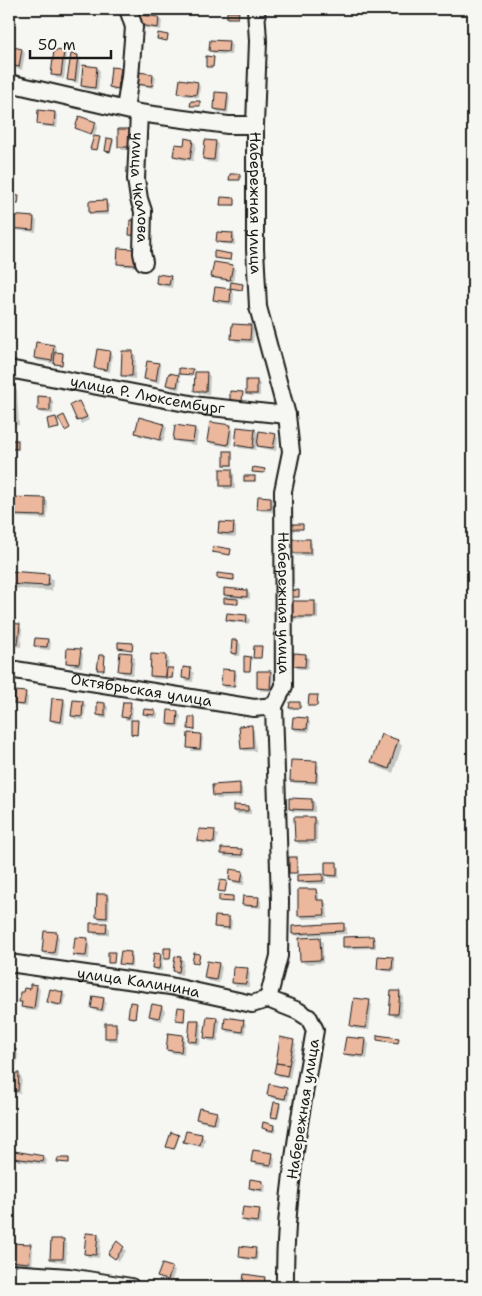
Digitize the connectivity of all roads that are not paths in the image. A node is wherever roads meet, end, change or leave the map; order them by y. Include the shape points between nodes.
1 (128, 9) edge
2 (256, 9) edge
3 (9, 83) edge
4 (132, 111) junction
5 (255, 125) junction
6 (144, 262) dead end
7 (9, 369) edge
8 (287, 415) junction
9 (9, 668) edge
10 (274, 706) junction
11 (9, 963) edge
12 (268, 999) junction
13 (9, 1274) edge
14 (131, 1287) edge
15 (285, 1287) edge

1 - 4 street, улица Чкалова via 134,27 130,77
2 - 5 street, Набережная улица
3 - 4 street, улица Чкалова
4 - 5 street, улица Чкалова via 228,125
4 - 6 street, улица Чкалова via 136,179 143,211
5 - 8 street, Набережная улица via 258,307
7 - 8 street, улица Р. Люксембург via 201,406
8 - 10 street, Набережная улица via 291,452 283,491 284,686
9 - 10 street, Октябрьская улица via 254,708
10 - 12 street, Набережная улица via 279,956
11 - 12 street, улица Калинина via 170,986 252,1004
12 - 15 street, Набережная улица via 309,1018 315,1030 292,1168
13 - 14 street via 69,1277

